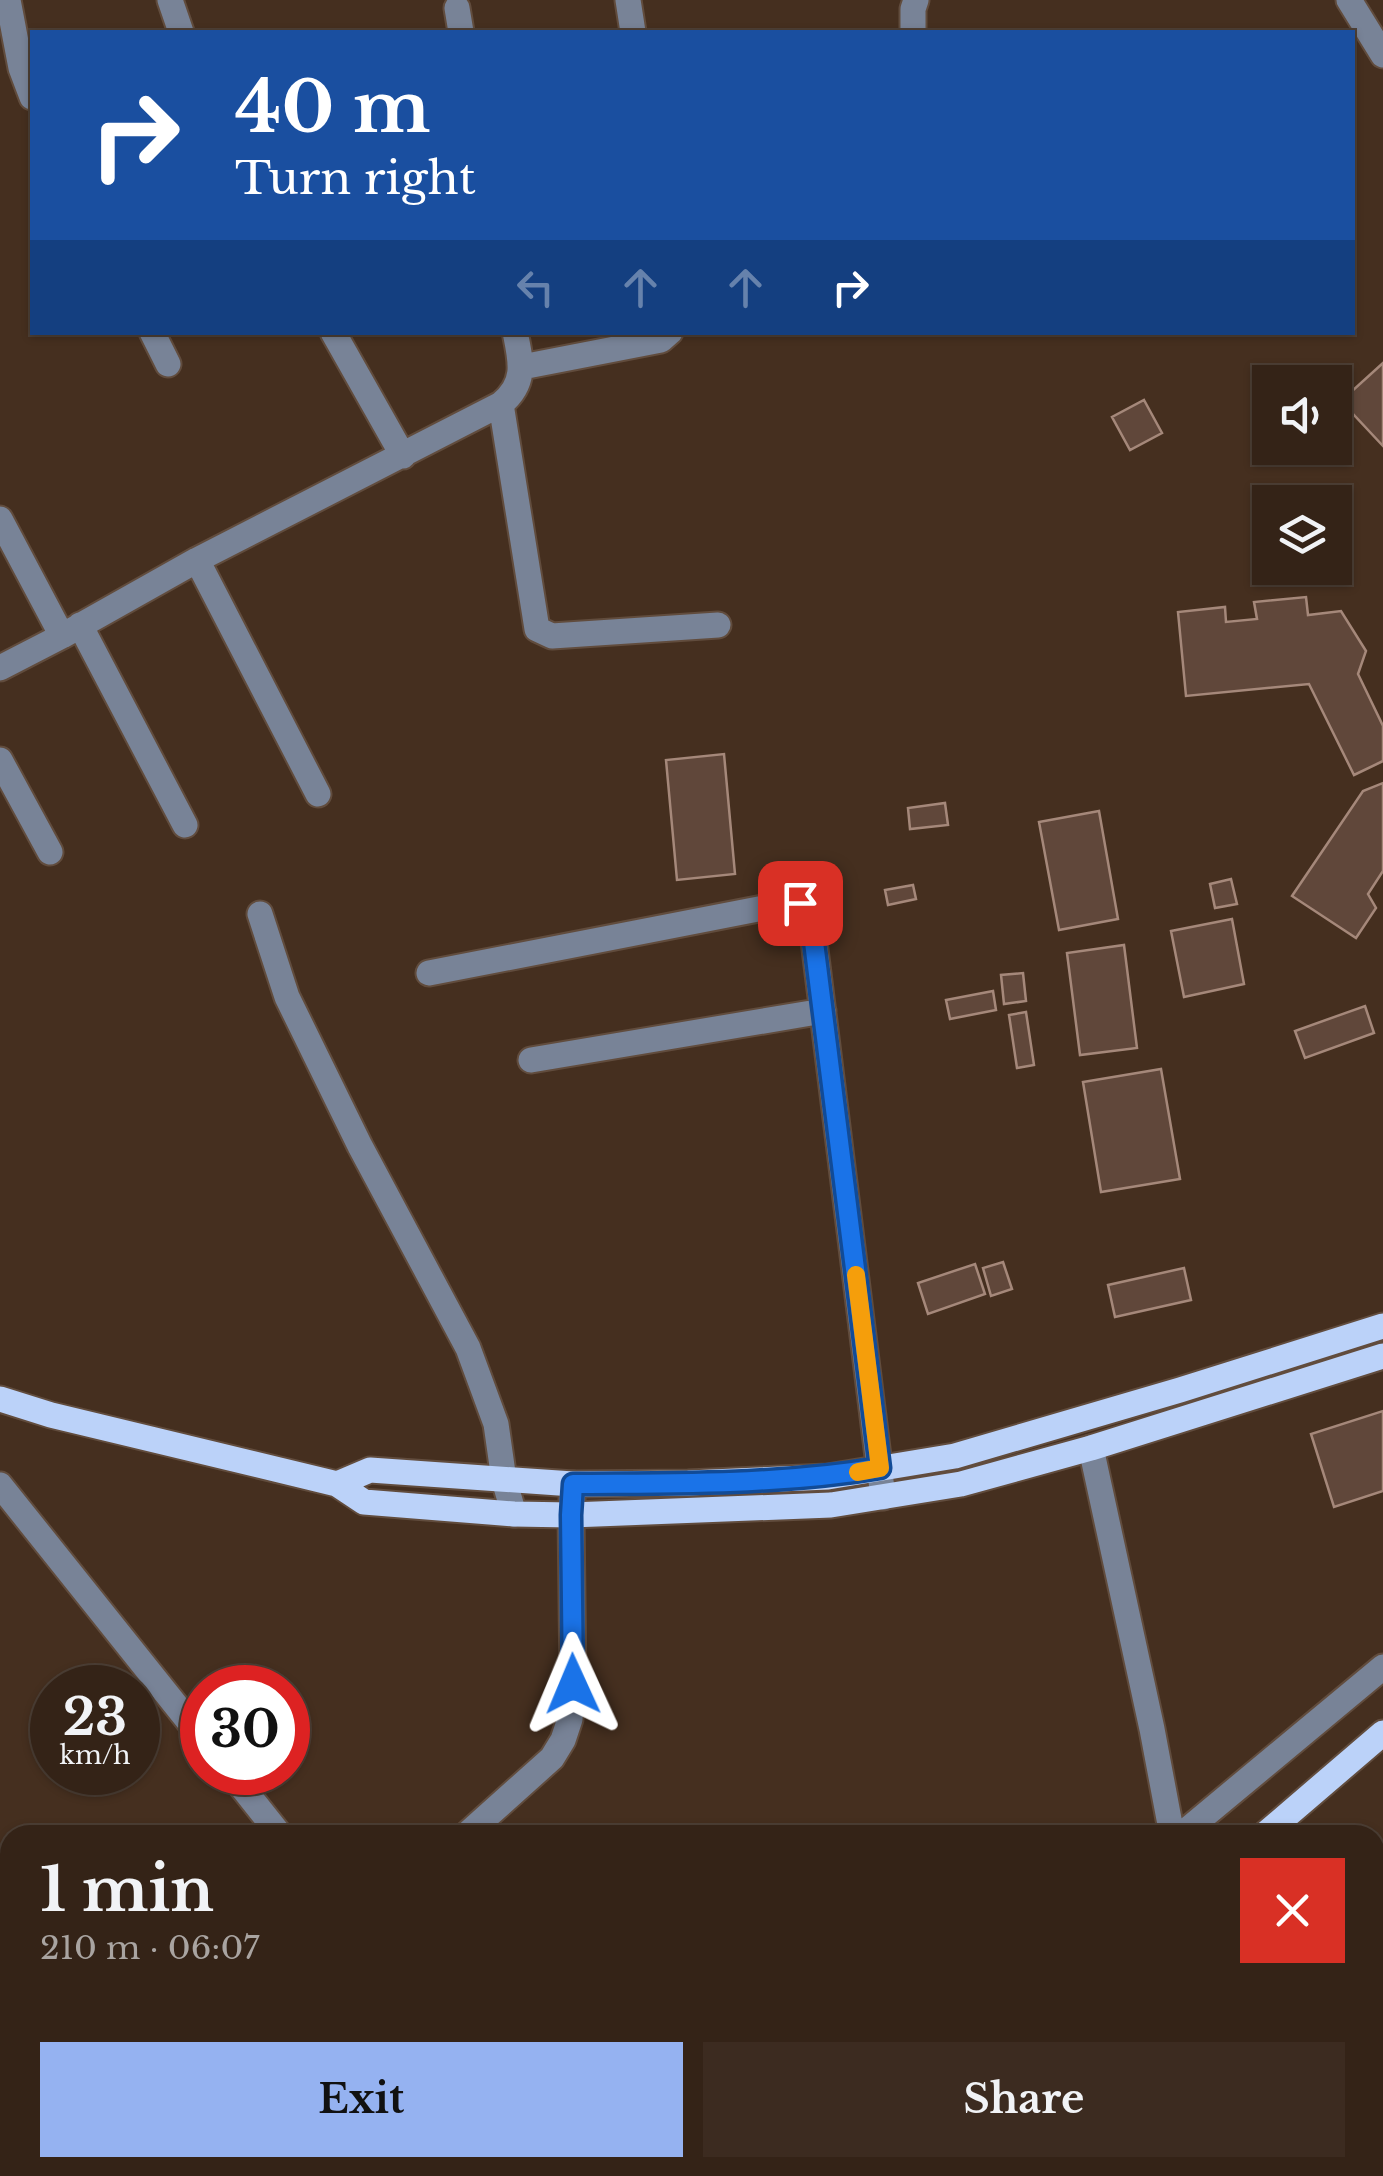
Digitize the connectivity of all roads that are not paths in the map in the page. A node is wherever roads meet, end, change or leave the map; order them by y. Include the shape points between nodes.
1 (8, 0) edge
2 (170, 0) edge
3 (628, 0) edge
4 (916, 0) edge
5 (1349, 0) edge
6 (180, 30) edge
7 (633, 30) edge
8 (913, 30) edge
9 (1383, 55) edge
10 (30, 91) edge
11 (154, 335) edge
12 (336, 335) edge
13 (516, 335) edge
14 (667, 335) edge
15 (168, 364) dead end
16 (522, 367) junction
17 (501, 404) junction
18 (403, 456) junction
19 (0, 519) edge
20 (197, 560) junction
21 (718, 625) dead end
22 (71, 631) junction
23 (0, 668) edge
24 (0, 760) edge
25 (318, 794) dead end
26 (185, 825) dead end
27 (50, 852) dead end
28 (260, 914) dead end
29 (429, 973) dead end
30 (824, 1011) junction
31 (531, 1060) dead end
32 (1383, 1326) edge
33 (1383, 1356) edge
34 (0, 1399) edge
35 (1091, 1448) junction
36 (880, 1468) junction
37 (504, 1480) junction
38 (336, 1484) junction
39 (573, 1484) junction
40 (0, 1485) edge
41 (882, 1497) junction
42 (514, 1514) junction
43 (571, 1515) junction
44 (1383, 1667) edge
45 (180, 1710) edge
46 (1383, 1734) edge
47 (248, 1795) edge
48 (272, 1825) edge
49 (478, 1825) edge
50 (1170, 1825) edge
51 (1192, 1825) edge
52 (1276, 1825) edge

1 - 10 street
2 - 6 street
3 - 7 street
4 - 8 street
5 - 9 street
11 - 15 street
12 - 18 street
13 - 16 street
14 - 16 street
16 - 17 street
17 - 18 street
17 - 21 street via 537,629 552,636
18 - 20 street
19 - 22 street
20 - 22 street
20 - 25 street
22 - 23 street
22 - 26 street
24 - 27 street
28 - 37 street via 293,1010 468,1348 496,1424
29 - 30 street via 800,903 811,918
30 - 31 street
30 - 36 street
32 - 36 main road via 973,1451
33 - 35 main road
34 - 38 main road
35 - 41 main road via 962,1484
35 - 50 street
36 - 39 main road via 828,1477
36 - 41 street
37 - 38 main road via 370,1470
37 - 39 main road
37 - 42 street
38 - 42 main road via 364,1502
39 - 43 street
40 - 45 street
41 - 43 main road via 831,1506
42 - 43 main road
43 - 49 street via 573,1684 567,1729 542,1769
44 - 51 street
46 - 52 main road
47 - 48 street

